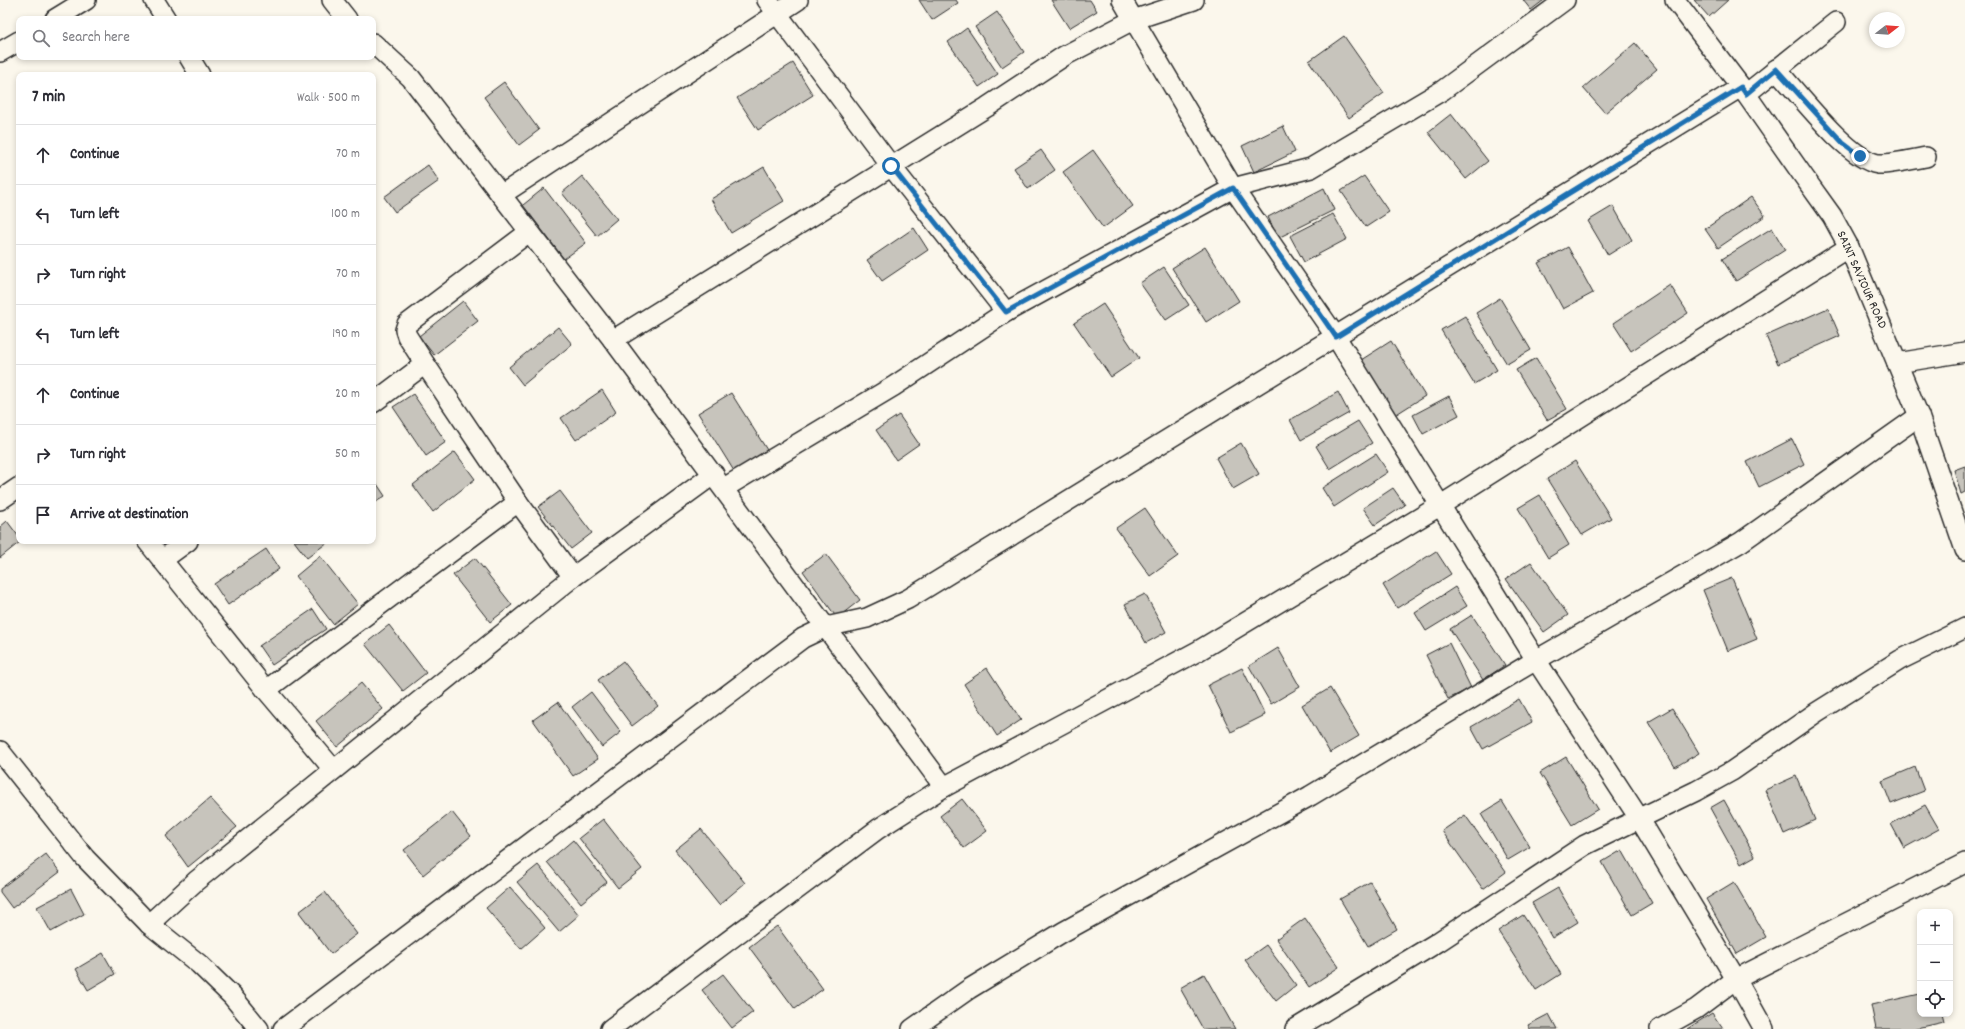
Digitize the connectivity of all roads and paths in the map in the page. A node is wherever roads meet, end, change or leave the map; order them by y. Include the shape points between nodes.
1 (86, 0) edge
2 (154, 0) edge
3 (332, 0) edge
4 (798, 0) edge
5 (1122, 0) edge
6 (1194, 0) edge
7 (1565, 0) edge
8 (1675, 0) edge
9 (771, 7) edge
10 (60, 16) edge
11 (164, 16) edge
12 (345, 16) edge
13 (1133, 20) junction
14 (1836, 22) dead end
15 (16, 43) edge
16 (376, 46) edge
17 (0, 52) edge
18 (191, 60) edge
19 (1776, 69) junction
20 (198, 72) edge
21 (1744, 90) junction
22 (1926, 157) dead end
23 (891, 166) junction
24 (1233, 188) junction
25 (501, 195) junction
26 (530, 232) junction
27 (1849, 247) junction
28 (1006, 312) junction
29 (1336, 337) junction
30 (613, 340) junction
31 (1965, 352) edge
32 (1897, 363) junction
33 (425, 364) junction
34 (376, 401) edge
35 (1919, 416) junction
36 (719, 481) junction
37 (16, 489) edge
38 (0, 500) edge
39 (518, 502) junction
40 (1441, 505) junction
41 (149, 544) edge
42 (184, 544) edge
43 (1965, 550) edge
44 (162, 560) junction
45 (573, 577) junction
46 (826, 628) junction
47 (1965, 628) edge
48 (1536, 660) junction
49 (266, 690) junction
50 (0, 751) edge
51 (333, 770) junction
52 (944, 786) junction
53 (1639, 818) junction
54 (1965, 863) edge
55 (149, 924) junction
56 (1736, 979) junction
57 (259, 1029) edge
58 (283, 1029) edge
59 (610, 1029) edge
60 (912, 1029) edge
61 (1295, 1029) edge
62 (1660, 1029) edge
63 (1764, 1029) edge

1 - 10 street
2 - 11 street
3 - 12 street
4 - 9 street
5 - 13 street
6 - 13 street
7 - 24 street via 1444,90 1311,168
8 - 21 street, SAINT SAVIOUR ROAD
9 - 23 street
9 - 25 street
13 - 23 street via 1064,56
13 - 24 street
14 - 19 street
15 - 17 street
16 - 25 street via 411,78
18 - 20 street
19 - 21 street
19 - 22 street via 1843,143 1860,156 1878,164
21 - 27 street, SAINT SAVIOUR ROAD via 1832,216
21 - 29 street
23 - 28 street
23 - 30 street
24 - 28 street
24 - 29 street
25 - 26 street
26 - 30 street
26 - 33 street via 407,324 407,336
27 - 32 street, SAINT SAVIOUR ROAD
27 - 40 street
28 - 36 street via 894,386
29 - 40 street
29 - 46 street via 908,599 867,618
30 - 36 street
31 - 32 street
32 - 35 street, SAINT SAVIOUR ROAD
33 - 34 street
33 - 39 street
35 - 43 street, SAINT SAVIOUR ROAD
35 - 48 street via 1741,542
36 - 45 street
36 - 46 street
37 - 38 street
39 - 45 street
39 - 49 street
40 - 48 street
40 - 52 street via 1198,651
41 - 44 street
42 - 44 street
44 - 49 street
45 - 51 street
46 - 52 street
46 - 58 street via 803,638
47 - 53 street via 1900,660 1817,712 1732,771
48 - 53 street
48 - 60 street via 1310,796 1063,932 969,989
49 - 51 street
50 - 55 street via 85,858
51 - 55 street via 196,881
52 - 59 street via 878,828
53 - 56 street
53 - 61 street via 1585,846 1438,942
54 - 56 street
55 - 57 street via 232,996
56 - 62 street via 1696,1009
56 - 63 street

